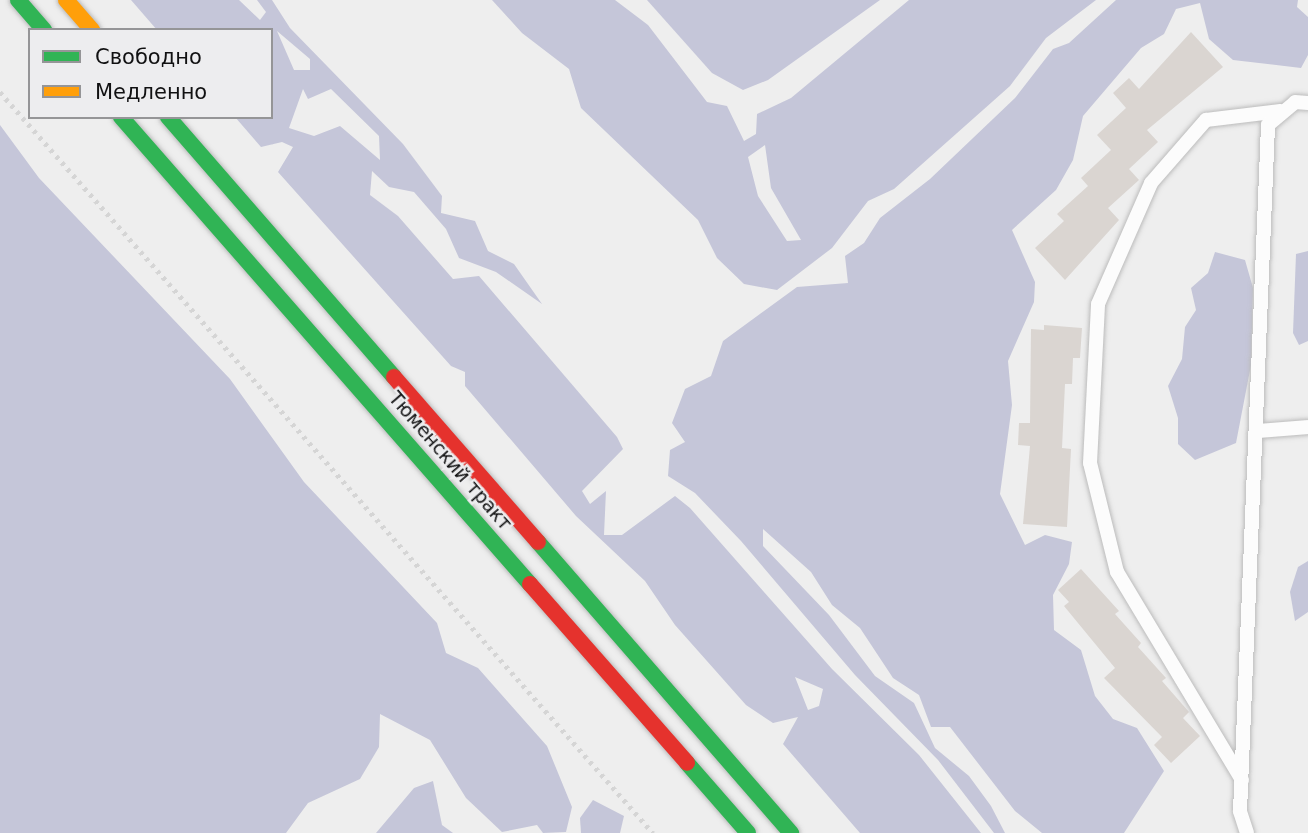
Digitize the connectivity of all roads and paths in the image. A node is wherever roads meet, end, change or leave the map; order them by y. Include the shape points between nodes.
1 (18, 0) edge
2 (66, 0) edge
3 (42, 28) edge
4 (90, 28) edge
5 (0, 92) edge
6 (1308, 103) edge
7 (1280, 111) junction
8 (123, 119) edge
9 (170, 119) edge
10 (1308, 427) edge
11 (1259, 430) junction
12 (1242, 780) junction
13 (653, 833) edge
14 (748, 833) edge
15 (791, 833) edge
16 (1247, 833) edge

1 - 3 main road
2 - 4 main road
5 - 13 path
6 - 7 lane via 1295,102
7 - 11 lane via 1268,125
7 - 12 lane via 1206,120 1152,183 1098,304 1090,463 1117,572
8 - 14 main road, Тюменский тракт
9 - 15 main road, Тюменский тракт
10 - 11 lane
11 - 12 lane
12 - 16 lane via 1240,811

